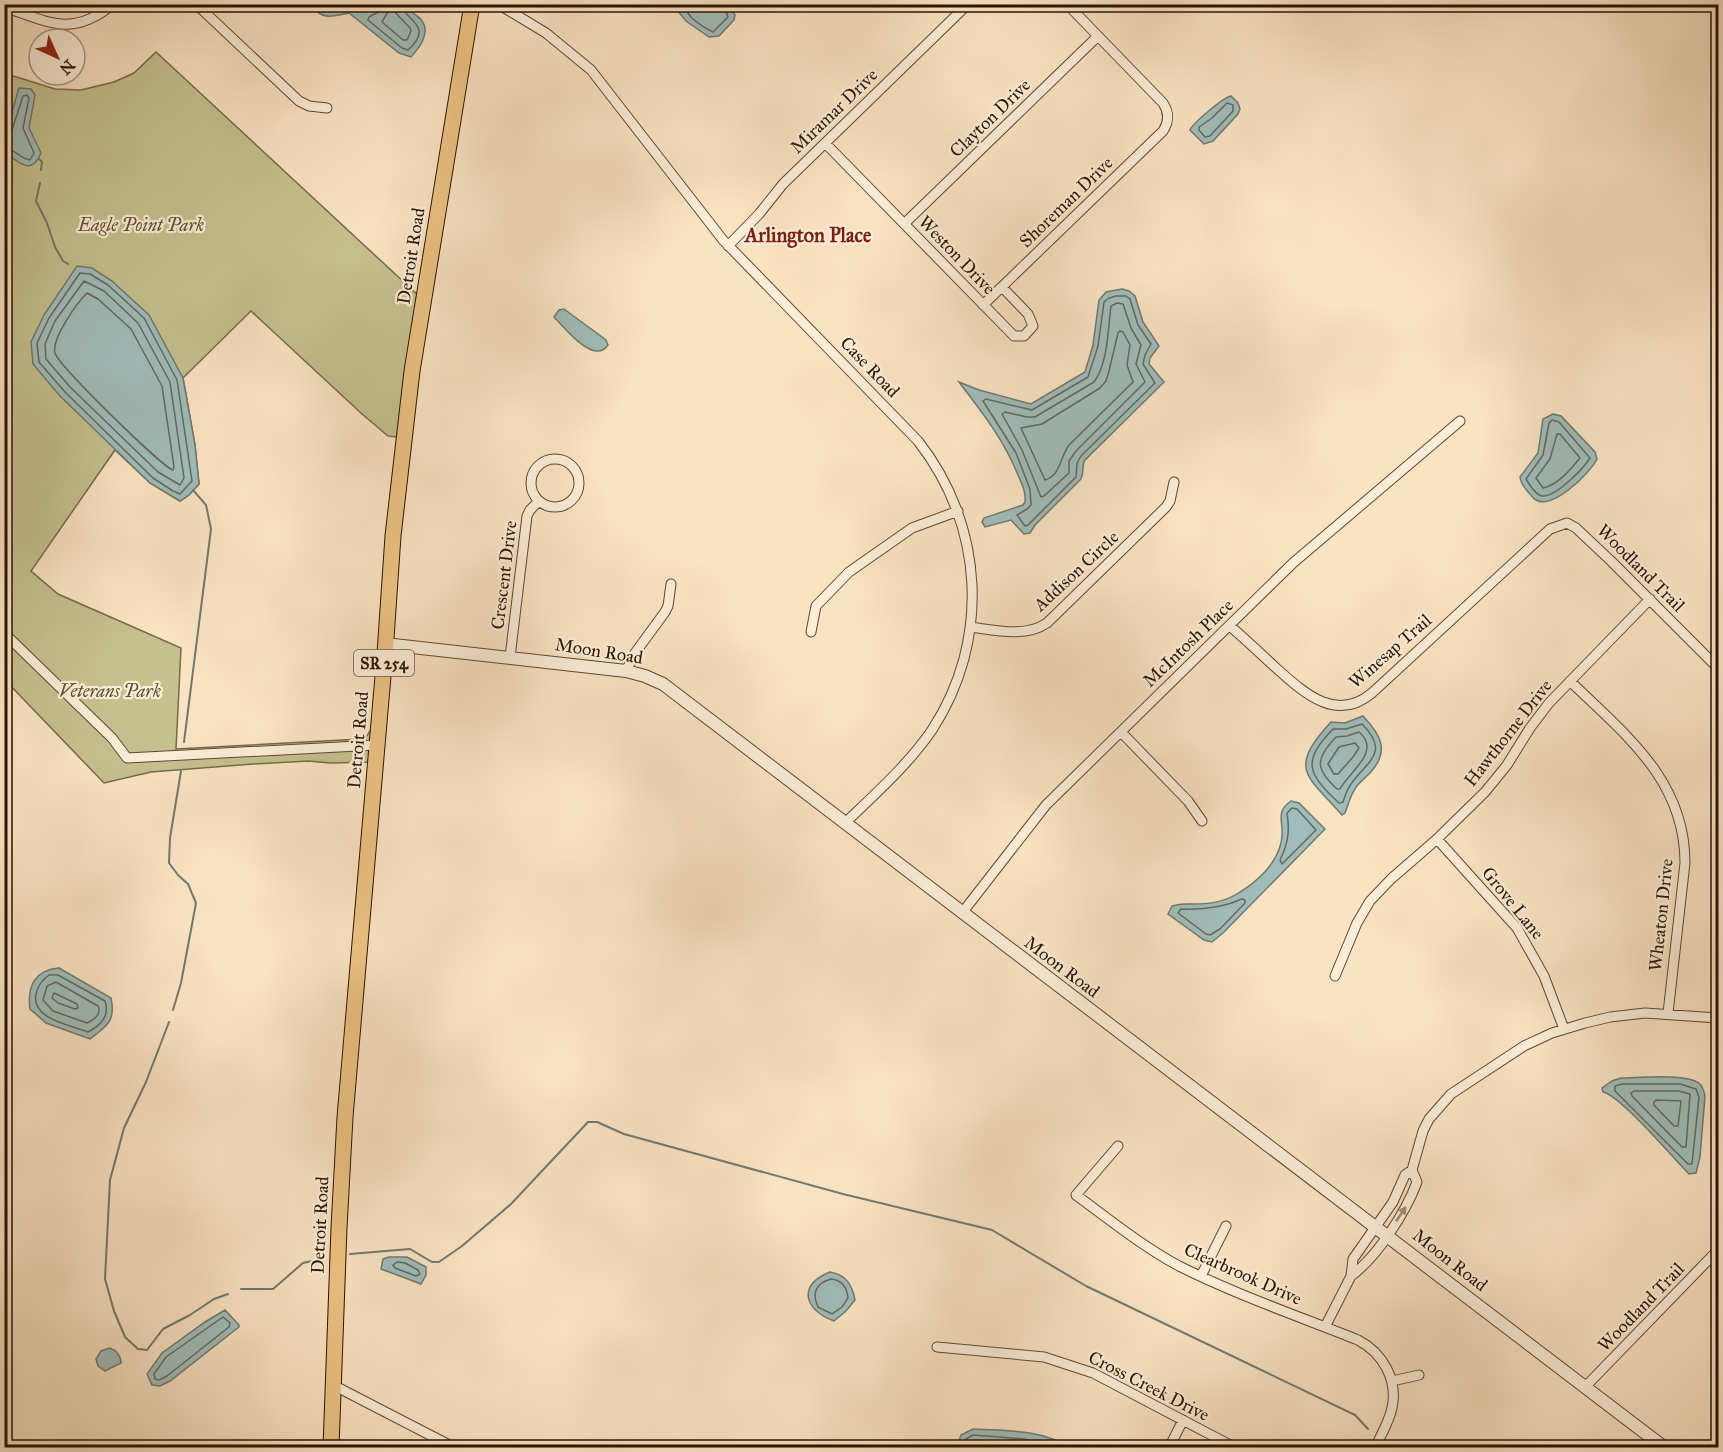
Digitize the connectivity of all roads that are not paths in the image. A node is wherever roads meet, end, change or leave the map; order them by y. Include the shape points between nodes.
1 (113, 4) edge
2 (196, 4) edge
3 (472, 4) edge
4 (498, 4) edge
5 (968, 4) edge
6 (1067, 4) edge
7 (4, 7) edge
8 (1098, 36) junction
9 (327, 108) dead end
10 (825, 143) junction
11 (904, 225) junction
12 (728, 246) junction
13 (1002, 287) junction
14 (983, 305) junction
15 (1460, 421) dead end
16 (1174, 482) dead end
17 (539, 501) junction
18 (958, 511) junction
19 (1563, 523) joint
20 (671, 584) dead end
21 (1650, 599) junction
22 (1230, 626) junction
23 (970, 627) junction
24 (811, 632) dead end
25 (4, 633) edge
26 (386, 644) junction
27 (510, 657) junction
28 (1719, 668) edge
29 (626, 671) junction
30 (1570, 681) junction
31 (1121, 732) junction
32 (377, 745) junction
33 (1202, 821) dead end
34 (845, 823) junction
35 (1437, 839) junction
36 (962, 913) junction
37 (1335, 976) dead end
38 (1668, 1013) junction
39 (1719, 1018) edge
40 (1564, 1029) junction
41 (1118, 1146) dead end
42 (1412, 1170) junction
43 (1376, 1225) junction
44 (1226, 1226) dead end
45 (1387, 1234) junction
46 (1719, 1250) edge
47 (1201, 1276) junction
48 (1351, 1276) junction
49 (1325, 1327) junction
50 (937, 1347) dead end
51 (1419, 1375) dead end
52 (1392, 1381) junction
53 (333, 1385) junction
54 (1586, 1386) junction
55 (1183, 1420) junction
56 (331, 1448) edge
57 (455, 1448) edge
58 (1169, 1448) edge
59 (1236, 1448) edge
60 (1375, 1448) edge
61 (1665, 1448) edge

1 - 7 street via 99,16 70,25 57,25
2 - 9 street via 299,101
3 - 26 main road, Detroit Road / SR 254 via 412,371 394,527
4 - 12 street, Case Road via 555,39 591,70
5 - 10 street, Miramar Drive
6 - 8 street
8 - 11 street, Clayton Drive
8 - 13 street, Shoreman Drive via 1163,103 1168,119 1163,131
10 - 11 street, Weston Drive
10 - 12 street, Miramar Drive
11 - 14 street, Weston Drive
12 - 18 street, Case Road via 913,435 934,464
13 - 14 street, Shoreman Drive
13 - 14 street, Weston Drive via 1031,317 1028,333 1014,336
15 - 22 street, McIntosh Place via 1301,556
16 - 23 street, Addison Circle via 1166,507 1047,623 1020,632
17 - 17 street via 554,507 569,503 579,482 573,467 560,460 538,466 532,488
17 - 27 street, Crescent Drive via 527,516
18 - 23 street, Case Road via 971,559
18 - 24 street via 912,528 849,572 816,606
19 - 21 street, Woodland Trail via 1583,534
19 - 22 street, Winesap Trail via 1550,530 1368,696 1354,703 1328,704 1305,693
20 - 29 street via 665,612
21 - 28 street, Woodland Trail
21 - 30 street, Hawthorne Drive
22 - 31 street, McIntosh Place
23 - 34 street, Case Road via 960,673 937,722 908,760
25 - 32 street via 112,738 127,758
26 - 27 street, Moon Road
26 - 32 main road, Detroit Road / SR 254
27 - 29 street, Moon Road
29 - 34 street, Moon Road via 663,684
30 - 35 street, Hawthorne Drive via 1540,714 1495,781
30 - 38 street, Wheaton Drive via 1649,760 1665,783 1679,819 1684,862
31 - 33 street via 1188,801
31 - 36 street, McIntosh Place via 1041,811
32 - 53 main road, Detroit Road / SR 254 via 345,1117
34 - 36 street, Moon Road
35 - 37 street, Hawthorne Drive via 1370,901
35 - 40 street, Grove Lane via 1517,928 1544,976
36 - 43 street, Moon Road
38 - 39 street
38 - 40 street via 1635,1013
40 - 42 street via 1506,1056 1446,1098 1426,1124
41 - 47 street, Clearbrook Drive via 1076,1195 1139,1242
42 - 43 street via 1405,1175 1393,1202
45 -> 42 street via 1410,1201 1417,1182
43 - 45 street, Moon Road
43 - 48 street via 1353,1259
44 - 47 street
45 - 48 street via 1363,1267
45 - 54 street, Moon Road
46 - 54 street, Woodland Trail
47 - 49 street, Clearbrook Drive
48 - 49 street
49 - 52 street, Clearbrook Drive via 1374,1351
50 - 55 street, Cross Creek Drive via 1044,1357 1093,1373
51 - 52 street
52 - 60 street via 1392,1409
53 - 56 main road, Detroit Road / SR 254
53 - 57 street
54 - 61 street, Moon Road
55 - 58 street
55 - 59 street, Cross Creek Drive

